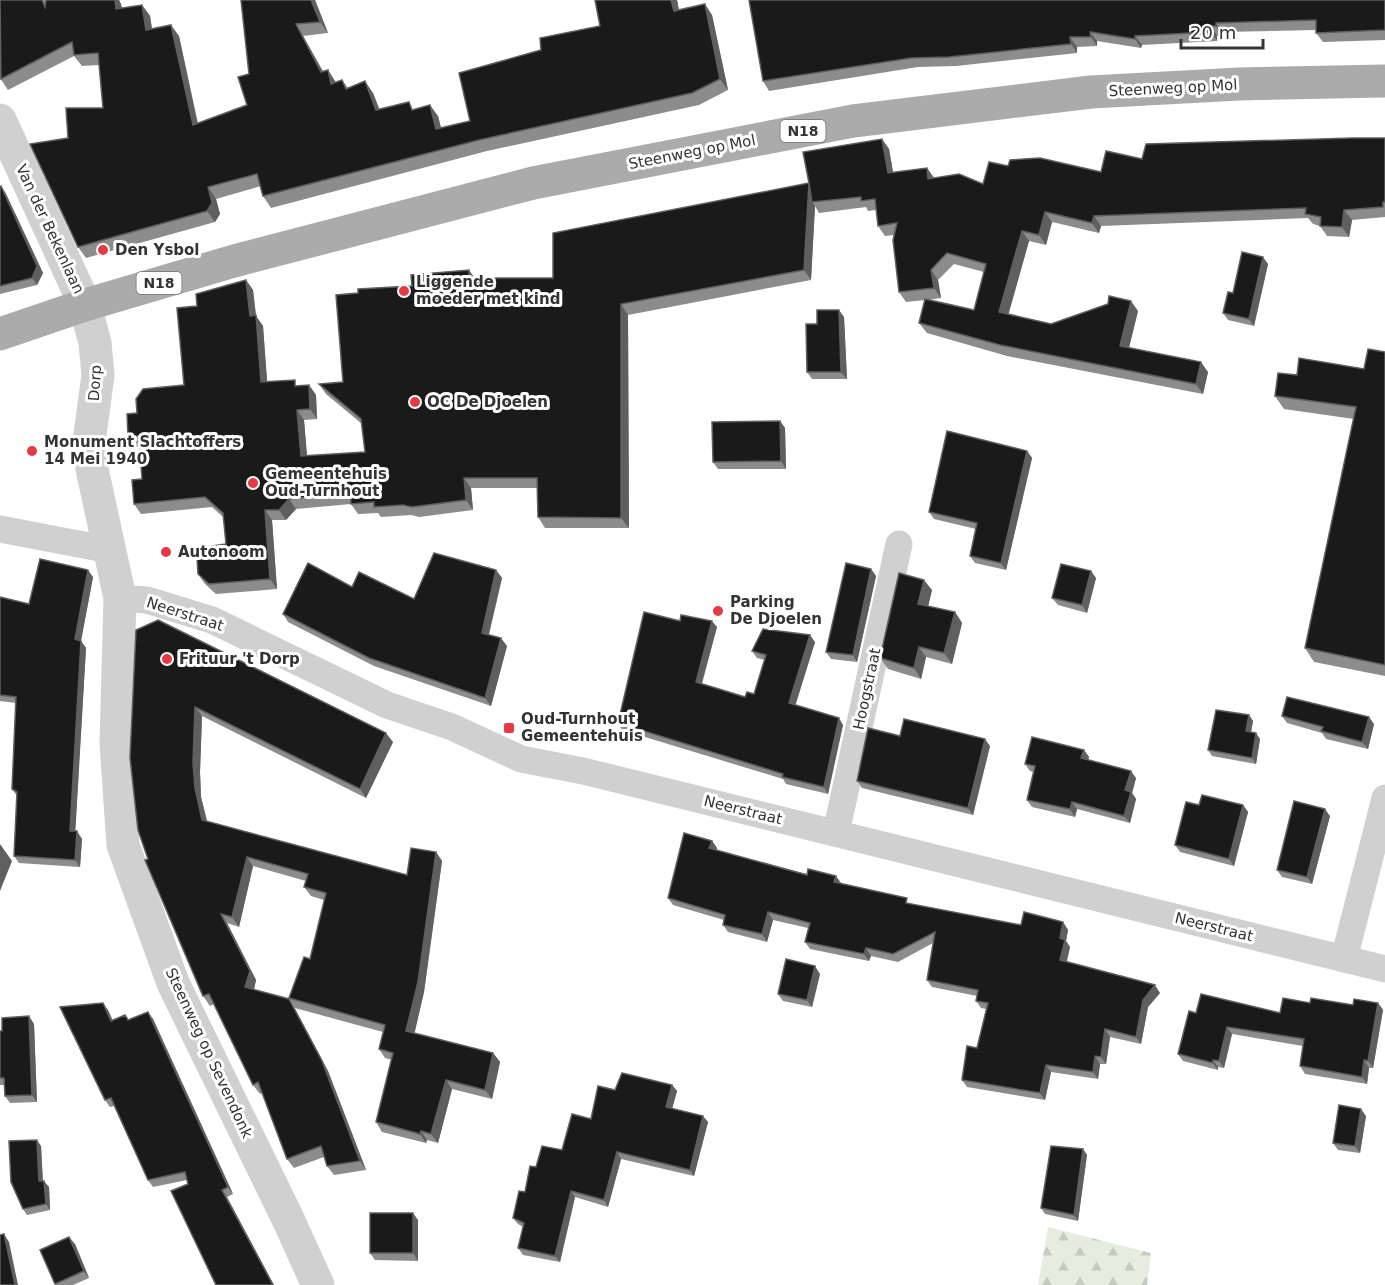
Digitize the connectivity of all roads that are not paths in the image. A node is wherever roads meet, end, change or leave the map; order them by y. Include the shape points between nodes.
1 (1385, 81) edge
2 (0, 120) edge
3 (85, 305) junction
4 (0, 334) edge
5 (0, 529) edge
6 (899, 544) dead end
7 (110, 550) junction
8 (120, 598) junction
9 (1385, 798) edge
10 (836, 833) junction
11 (1344, 959) junction
12 (1385, 969) edge
13 (318, 1285) edge

1 - 3 main road, Steenweg op Mol / N18 via 1090,92 853,121 533,183 245,258
2 - 3 street, Van der Bekenlaan
3 - 4 main road, N18
3 - 7 street, Dorp via 98,375 89,442
5 - 7 street
6 - 10 street, Hoogstraat
7 - 8 street, Dorp
8 - 10 street, Neerstraat via 147,600 212,620 387,705 521,759
8 - 13 street, Steenweg op Sevendonk via 116,742 123,844 173,983
9 - 11 street
10 - 11 street, Neerstraat
11 - 12 street, Neerstraat

